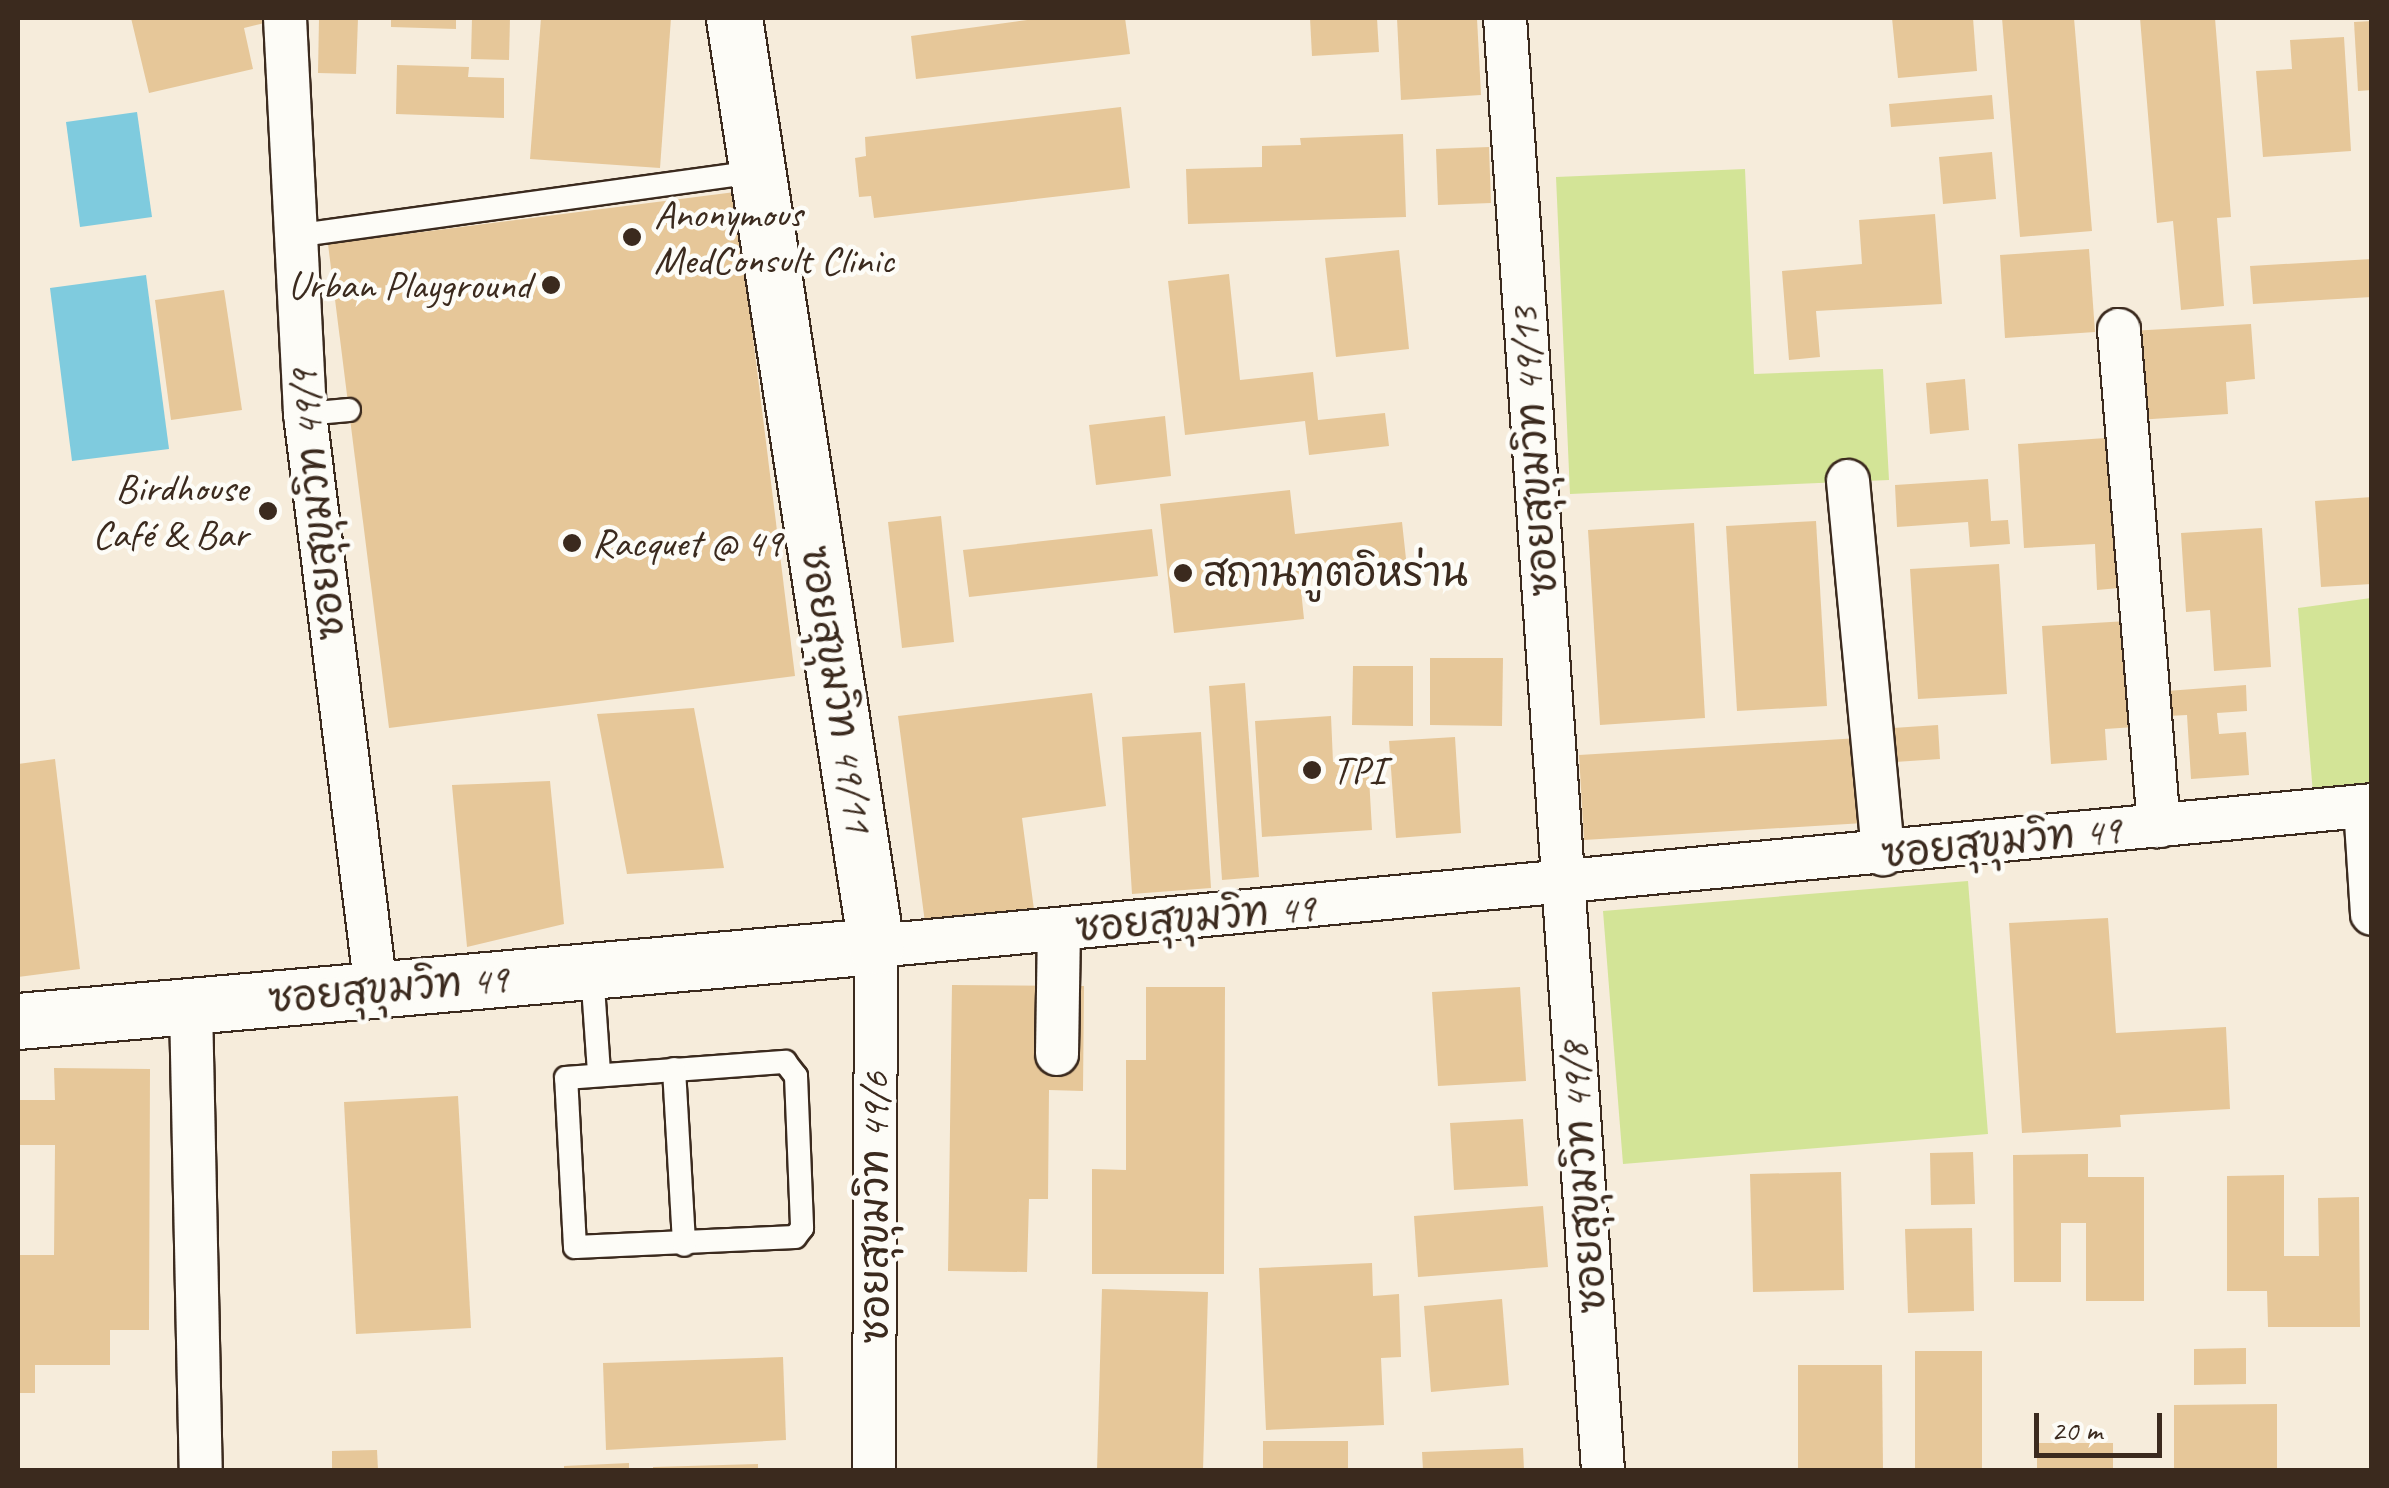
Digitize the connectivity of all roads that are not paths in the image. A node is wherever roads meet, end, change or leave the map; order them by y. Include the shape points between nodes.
1 (285, 18) edge
2 (734, 18) edge
3 (1505, 18) edge
4 (758, 172) junction
5 (294, 236) junction
6 (2120, 330) dead end
7 (349, 410) dead end
8 (306, 414) junction
9 (1848, 481) dead end
10 (2368, 805) edge
11 (2159, 826) junction
12 (1883, 854) junction
13 (1564, 886) junction
14 (2372, 914) edge
15 (1059, 930) junction
16 (876, 946) junction
17 (592, 971) junction
18 (376, 990) junction
19 (191, 1006) junction
20 (18, 1021) edge
21 (1057, 1054) dead end
22 (674, 1070) junction
23 (599, 1073) junction
24 (684, 1244) junction
25 (200, 1470) edge
26 (874, 1470) edge
27 (1603, 1470) edge

1 - 5 street, ซอยสุขุมวิท 49/9
2 - 4 street, ซอยสุขุมวิท 49/11
3 - 13 street, ซอยสุขุมวิท 49/13
4 - 5 lane
4 - 16 street, ซอยสุขุมวิท 49/11 via 777,400
5 - 8 street, ซอยสุขุมวิท 49/9
6 - 11 street
7 - 8 lane
8 - 18 street, ซอยสุขุมวิท 49/9
9 - 12 street
10 - 11 street, ซอยสุขุมวิท 49
10 - 14 street
11 - 12 street, ซอยสุขุมวิท 49
12 - 13 street, ซอยสุขุมวิท 49
13 - 15 street, ซอยสุขุมวิท 49
13 - 27 street, ซอยสุขุมวิท 49/8
15 - 16 street, ซอยสุขุมวิท 49
15 - 21 street
16 - 17 street, ซอยสุขุมวิท 49
16 - 26 street, ซอยสุขุมวิท 49/6
17 - 18 street, ซอยสุขุมวิท 49
17 - 23 lane
18 - 19 street, ซอยสุขุมวิท 49
19 - 20 street, ซอยสุขุมวิท 49
19 - 25 street
22 - 23 lane
22 - 24 lane
22 - 24 lane via 785,1062 796,1076 802,1228 785,1240
23 - 24 lane via 572,1074 562,1086 571,1240 583,1251

